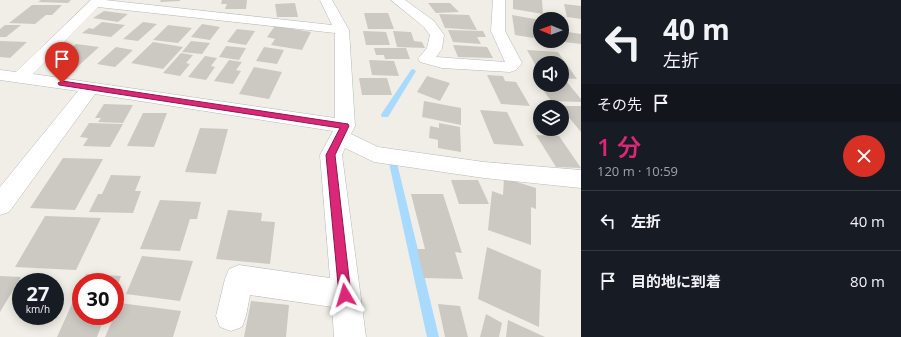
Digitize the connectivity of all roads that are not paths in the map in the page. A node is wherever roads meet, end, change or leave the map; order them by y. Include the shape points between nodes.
1 (210, 0) edge
2 (326, 0) edge
3 (397, 0) edge
4 (499, 0) edge
5 (98, 1) edge
6 (210, 15) junction
7 (342, 30) junction
8 (0, 75) edge
9 (20, 77) junction
10 (90, 88) junction
11 (342, 131) junction
12 (581, 179) edge
13 (0, 205) edge
14 (345, 295) junction
15 (231, 316) dead end
16 (350, 337) edge

1 - 6 street
2 - 7 street
3 - 4 street via 429,24 437,35 434,49 426,59 442,63 510,66 514,63 498,31
5 - 6 street
5 - 9 street
6 - 7 street
7 - 11 street
8 - 9 street
9 - 10 street
10 - 11 street
10 - 13 street
11 - 12 street via 374,154 484,170
11 - 14 street via 331,155
14 - 15 street via 239,279
14 - 16 street

